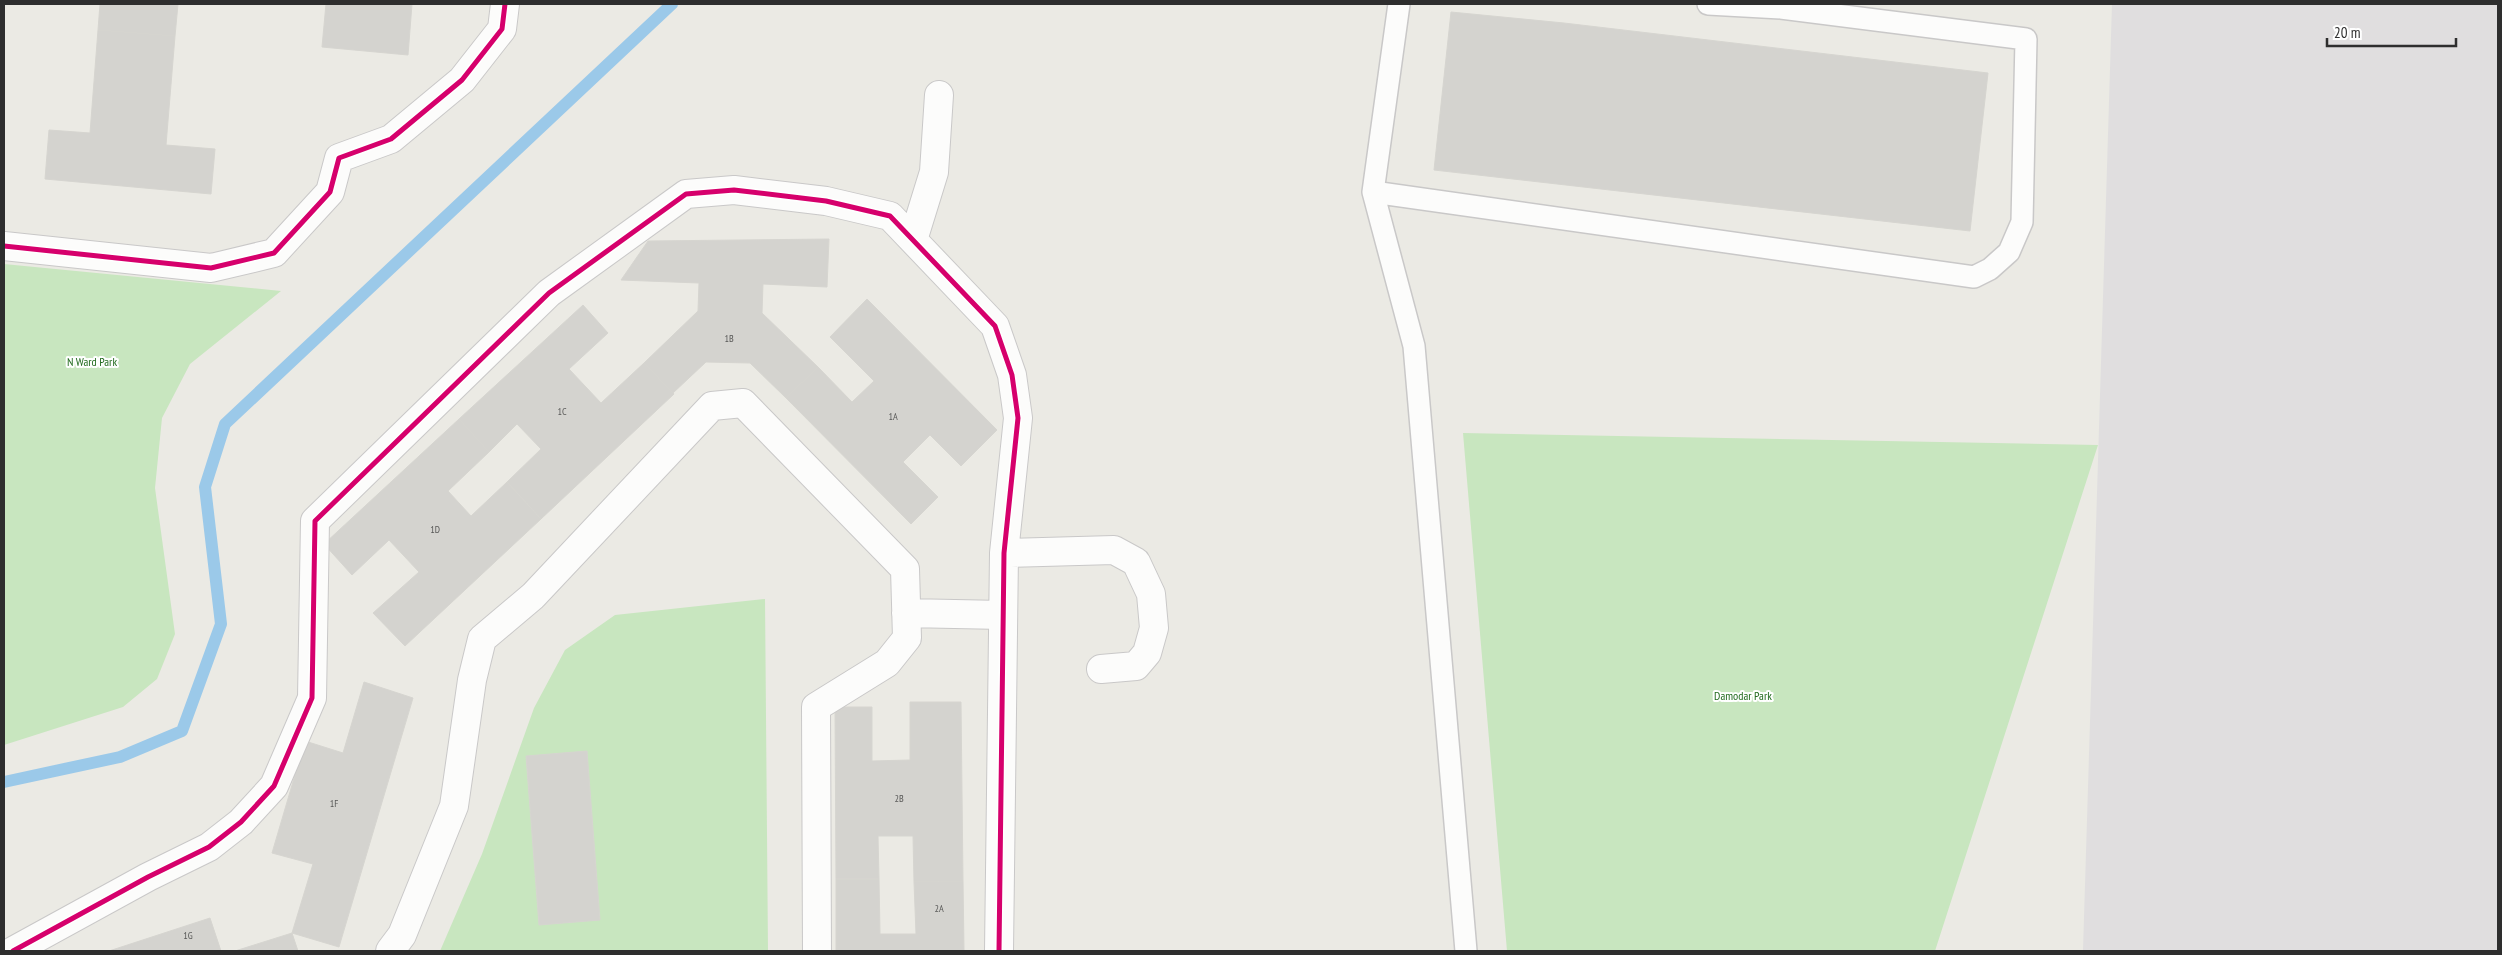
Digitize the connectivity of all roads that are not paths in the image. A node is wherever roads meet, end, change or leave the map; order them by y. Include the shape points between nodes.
1 (506, 4) edge
2 (1400, 4) edge
3 (1708, 4) edge
4 (939, 95) dead end
5 (1373, 192) junction
6 (913, 240) junction
7 (4, 246) edge
8 (1004, 553) junction
9 (906, 613) junction
10 (1003, 615) junction
11 (1100, 669) dead end
12 (13, 951) edge
13 (390, 951) edge
14 (816, 951) edge
15 (999, 951) edge
16 (1466, 951) edge

1 - 7 street via 502,29 462,80 391,139 340,158 330,192 274,253 211,268
2 - 5 lane
3 - 5 lane via 1781,8 2026,39 2022,222 2009,252 1990,269 1974,277
4 - 6 street via 934,172
5 - 16 lane via 1414,346
6 - 8 street via 995,326 1012,375 1018,418
6 - 12 street via 890,216 826,201 734,190 686,194 549,293 315,521 312,698 274,786 241,822 209,848 148,877
8 - 10 street
8 - 11 street via 1114,550 1136,562 1151,594 1154,628 1147,653 1136,666
9 - 10 street
9 - 13 street via 906,569 742,403 712,406 533,596 482,639 472,680 454,806 402,934
9 - 14 street via 907,638 887,663 816,707
10 - 15 street

